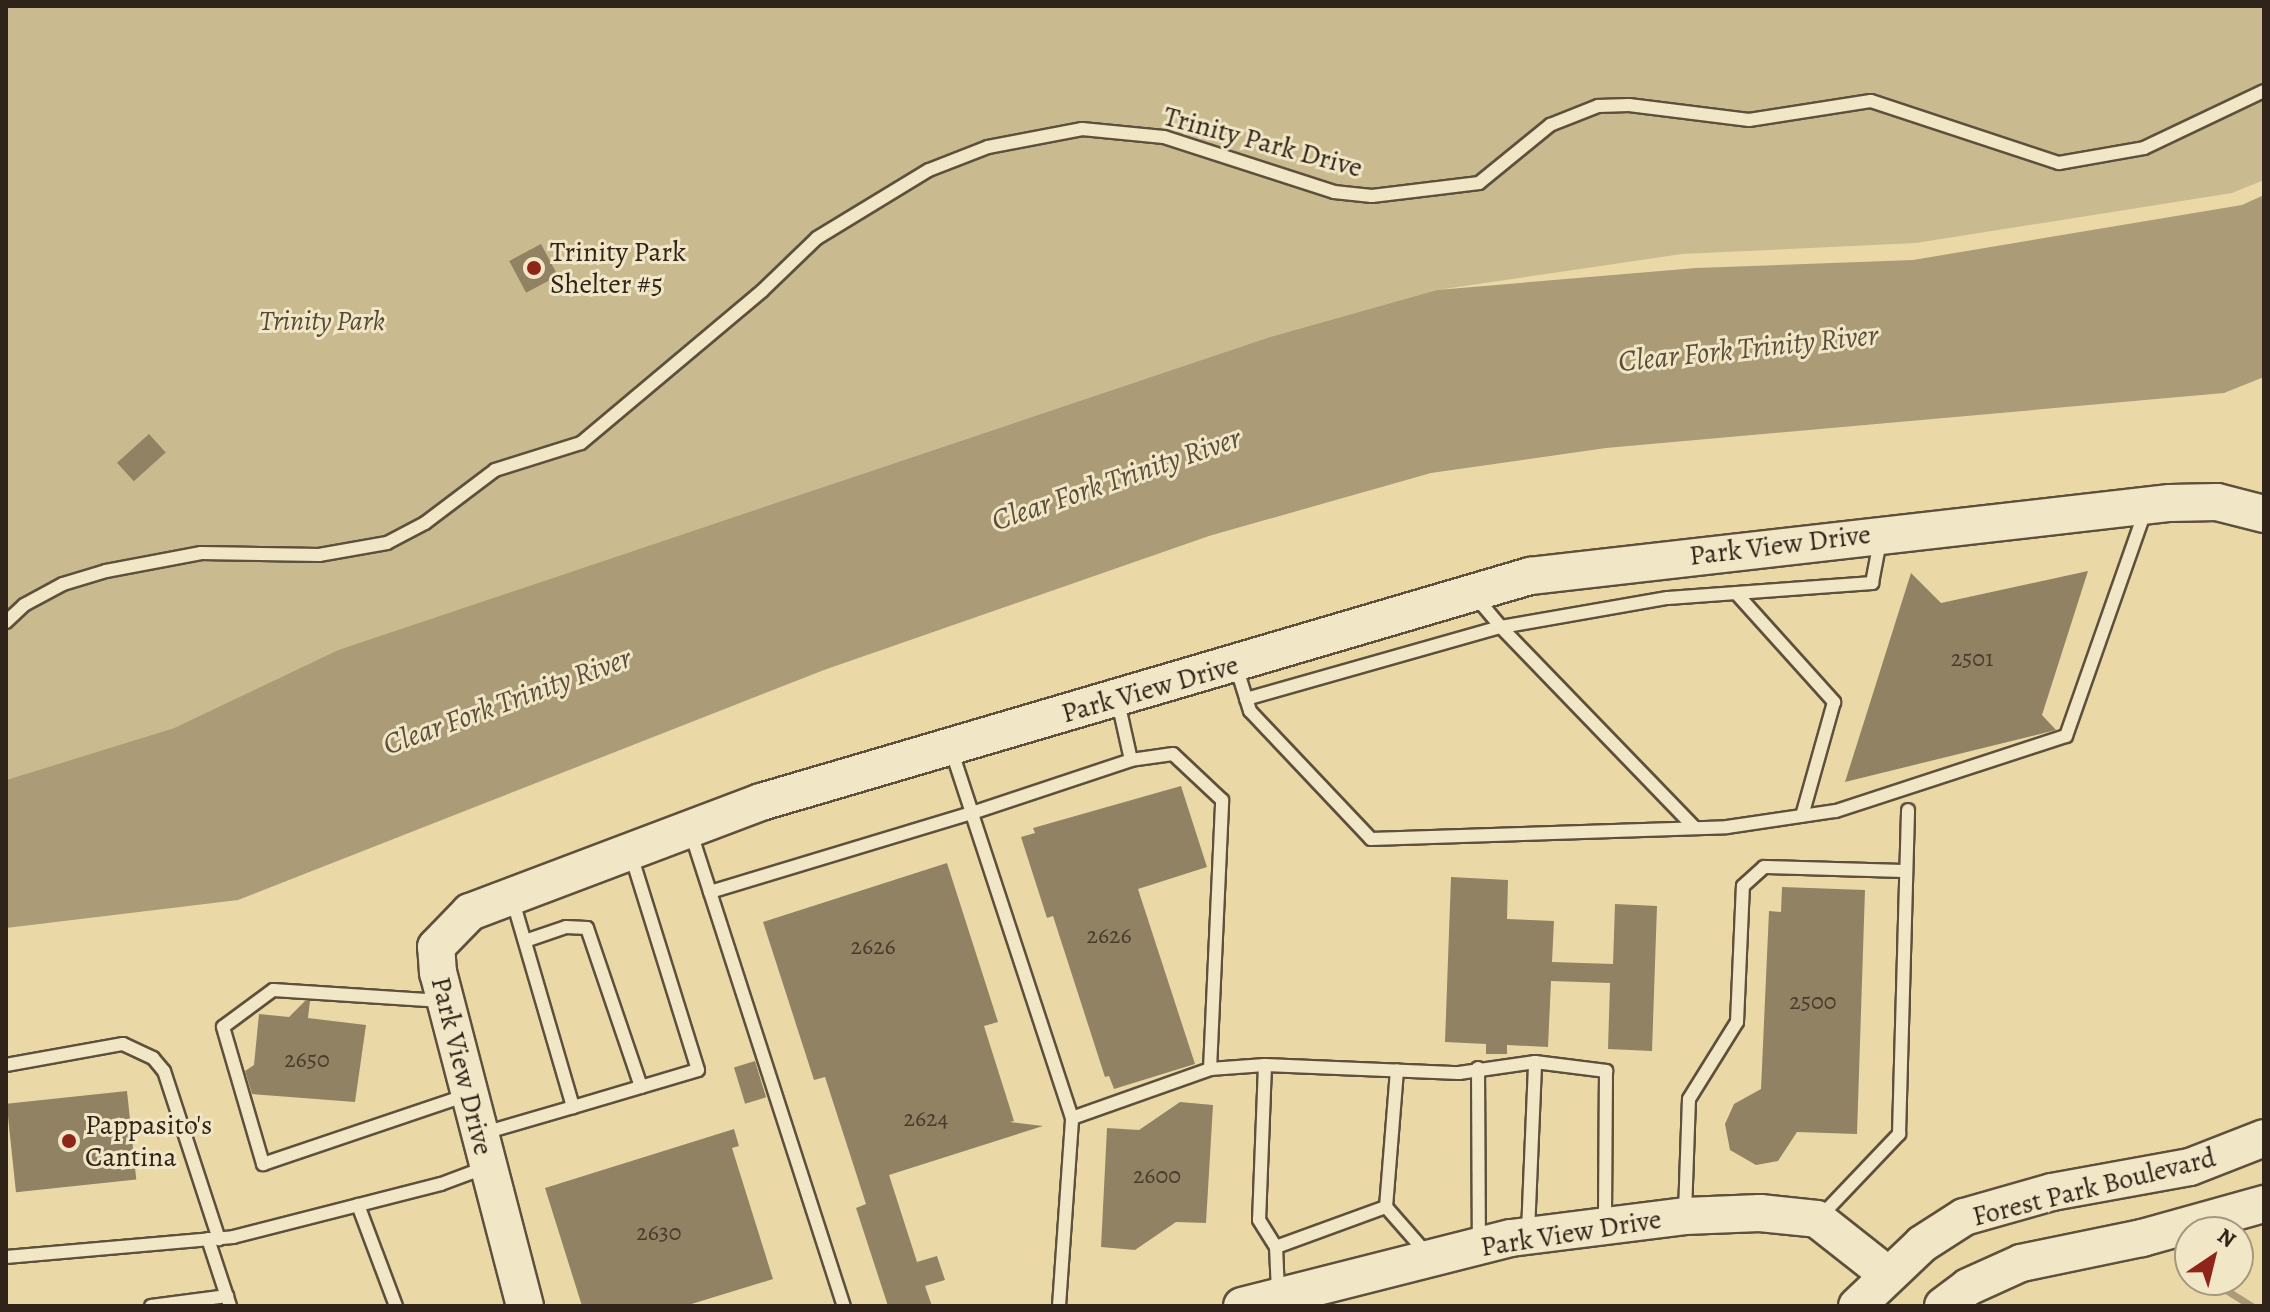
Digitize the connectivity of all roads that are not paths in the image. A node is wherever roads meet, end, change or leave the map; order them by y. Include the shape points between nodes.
1 (2264, 91) edge
2 (2147, 505) junction
3 (2264, 514) edge
4 (1882, 533) junction
5 (1471, 592) junction
6 (1736, 593) junction
7 (6, 622) edge
8 (1501, 627) junction
9 (1235, 664) junction
10 (1117, 699) junction
11 (1246, 699) junction
12 (950, 747) junction
13 (1131, 760) junction
14 (1908, 810) dead end
15 (972, 813) junction
16 (1802, 816) junction
17 (689, 828) junction
18 (1695, 828) junction
19 (629, 850) junction
20 (1906, 871) junction
21 (710, 892) junction
22 (511, 895) junction
23 (525, 941) junction
24 (445, 1001) junction
25 (1535, 1062) junction
26 (6, 1065) edge
27 (1265, 1065) junction
28 (1478, 1068) junction
29 (1210, 1069) junction
30 (1397, 1070) junction
31 (641, 1087) junction
32 (468, 1095) junction
33 (573, 1107) junction
34 (1072, 1118) junction
35 (2264, 1138) edge
36 (482, 1150) junction
37 (2264, 1204) edge
38 (358, 1205) junction
39 (1386, 1207) junction
40 (1685, 1216) junction
41 (1817, 1219) junction
42 (1605, 1223) junction
43 (1528, 1236) junction
44 (214, 1239) junction
45 (1479, 1246) junction
46 (1276, 1247) junction
47 (6, 1257) edge
48 (1430, 1257) junction
49 (1887, 1274) junction
50 (1278, 1294) junction
51 (229, 1301) edge
52 (151, 1306) edge
53 (396, 1306) edge
54 (525, 1306) edge
55 (844, 1306) edge
56 (1059, 1306) edge
57 (1242, 1306) edge
58 (1857, 1306) edge
59 (1943, 1306) edge

1 - 7 lane, Trinity Park Drive via 2144,148 2059,163 1871,101 1749,120 1598,106 1550,125 1479,183 1372,196 1334,192 1164,137 1082,129 988,147 929,170 817,238 581,443 495,470 425,523 387,543 319,555 201,553 106,571 63,584 24,605
2 - 3 street, Park View Drive via 2217,502
2 - 4 street, Park View Drive
2 - 16 lane via 2066,736 1836,811
4 - 5 street, Park View Drive via 1530,576
4 - 6 lane via 1872,583
5 - 8 lane
5 - 9 street, Park View Drive
6 - 8 lane via 1668,598
6 - 16 lane via 1834,702
8 - 11 lane
8 - 18 lane
9 - 10 street, Park View Drive
9 - 11 lane
10 - 12 street, Park View Drive
10 - 13 lane
11 - 18 lane via 1250,711 1371,839
12 - 15 lane
12 - 17 street, Park View Drive
13 - 15 lane
13 - 29 lane via 1173,754 1222,800
14 - 20 lane
15 - 21 lane
15 - 34 lane
16 - 18 lane
17 - 19 street, Park View Drive
17 - 21 lane
19 - 22 street, Park View Drive
19 - 31 lane via 698,1070
20 - 40 lane via 1764,867 1743,886 1737,1022 1689,1099
20 - 41 lane via 1899,1134
21 - 55 lane
22 - 23 lane
22 - 24 street, Park View Drive via 458,919 436,947
23 - 31 lane via 566,927 587,928
23 - 33 lane
24 - 32 street, Park View Drive
24 - 32 lane via 273,990 223,1027 263,1164
25 - 28 lane
25 - 42 lane via 1606,1071
25 - 43 lane
26 - 44 lane via 123,1044 153,1058 164,1071
27 - 29 lane
27 - 30 lane
27 - 46 lane via 1259,1220
28 - 30 lane via 1459,1073
28 - 45 lane
29 - 34 lane
30 - 39 lane
31 - 33 lane
32 - 36 street, Park View Drive
33 - 36 lane
34 - 56 lane
35 - 49 street, Forest Park Boulevard via 2190,1167 2052,1192 1964,1217
36 - 38 lane
36 - 54 street, Park View Drive
37 - 59 street, Forest Park Boulevard via 2142,1238 2021,1263 1968,1287
38 - 44 lane
38 - 53 lane
39 - 46 lane
39 - 48 lane
40 - 41 street, Park View Drive via 1760,1213
40 - 42 street, Park View Drive
41 - 49 street
42 - 43 street, Park View Drive
43 - 45 street, Park View Drive
44 - 47 lane
44 - 51 lane
45 - 48 street, Park View Drive
46 - 50 lane
48 - 50 street, Park View Drive
49 - 58 street, Forest Park Boulevard
50 - 57 street, Park View Drive
51 - 52 lane

